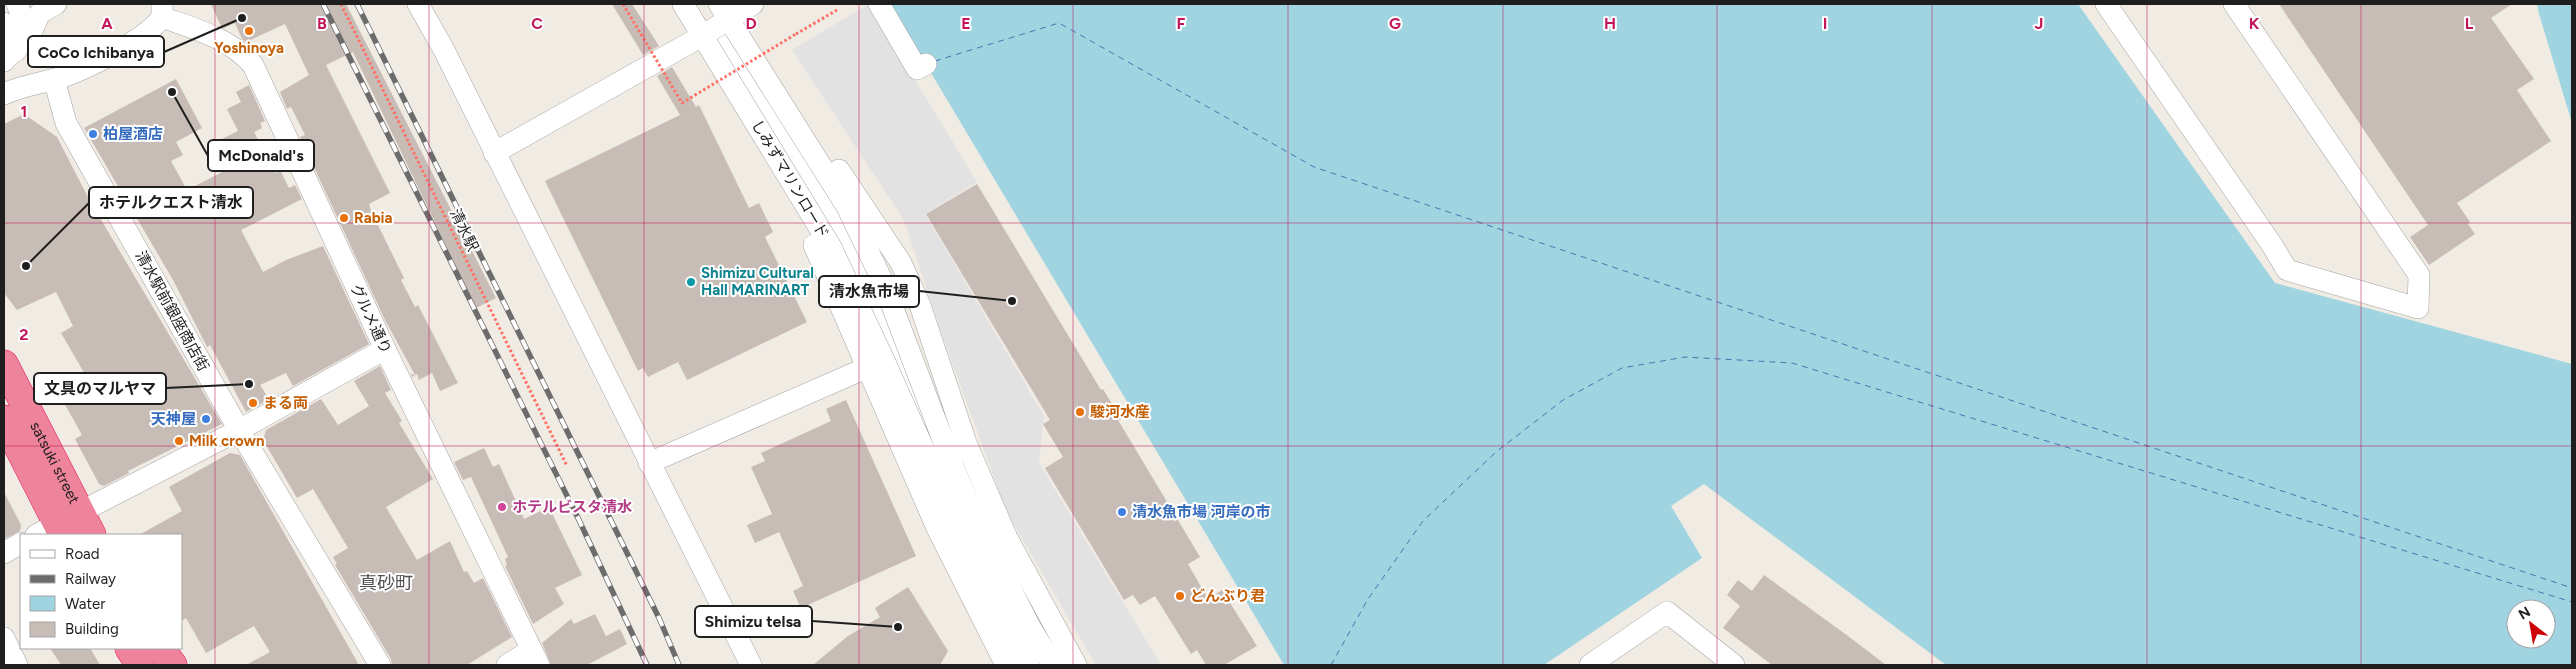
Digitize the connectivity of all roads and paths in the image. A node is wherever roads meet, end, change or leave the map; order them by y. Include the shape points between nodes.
1 (17, 4) edge
2 (56, 4) edge
3 (341, 4) edge
4 (418, 4) edge
5 (623, 4) edge
6 (683, 4) edge
7 (753, 4) edge
8 (878, 4) edge
9 (2106, 4) edge
10 (2234, 4) edge
11 (162, 10) edge
12 (836, 10) dead end
13 (723, 11) edge
14 (4, 23) edge
15 (30, 35) junction
16 (702, 36) junction
17 (10, 56) edge
18 (926, 64) dead end
19 (54, 79) junction
20 (4, 94) edge
21 (784, 108) junction
22 (494, 153) junction
23 (385, 349) junction
24 (4, 364) edge
25 (875, 364) junction
26 (4, 419) edge
27 (239, 430) junction
28 (649, 463) junction
29 (567, 466) dead end
30 (58, 527) edge
31 (88, 534) edge
32 (20, 544) edge
33 (4, 553) edge
34 (4, 638) edge
35 (130, 649) edge
36 (161, 649) edge
37 (535, 658) edge
38 (17, 665) edge
39 (140, 665) edge
40 (173, 665) edge
41 (380, 665) edge
42 (507, 665) edge
43 (751, 665) edge
44 (1006, 665) edge
45 (1030, 665) edge
46 (1053, 665) edge
47 (1076, 665) edge
48 (1590, 665) edge
49 (1734, 665) edge

1 - 15 street
2 - 15 street via 40,13
3 - 29 path, 清水駅
4 - 22 street
5 - 12 path, bridge via 682,103
6 - 16 street, しみずマリンロード
7 - 13 street
8 - 18 street via 918,69
9 - 10 street via 2287,270 2418,308 2419,276
11 - 19 street via 145,35 71,74
11 - 23 street, グルメ通り via 218,37 244,54 254,66
13 - 16 street
13 - 21 street
14 - 17 street
15 - 17 street
16 - 22 street
16 - 25 street, しみずマリンロード via 831,247
19 - 20 street
19 - 27 street, 清水駅前銀座商店街 via 66,123
21 - 46 street via 847,207 883,282 976,520
21 - 47 street via 840,170 901,263 920,304 966,443 1007,538
22 - 28 street
23 - 27 street
23 - 37 street, グルメ通り
24 - 30 highway, satsuki street
25 - 28 street
25 - 44 street via 937,528
25 - 45 street
26 - 30 highway, satsuki street
27 - 30 street
27 - 41 street, 清水駅前銀座商店街
28 - 43 street
30 - 31 highway, satsuki street
32 - 33 street
34 - 38 street
35 - 39 highway
36 - 40 highway
37 - 42 street
48 - 49 street via 1667,612

